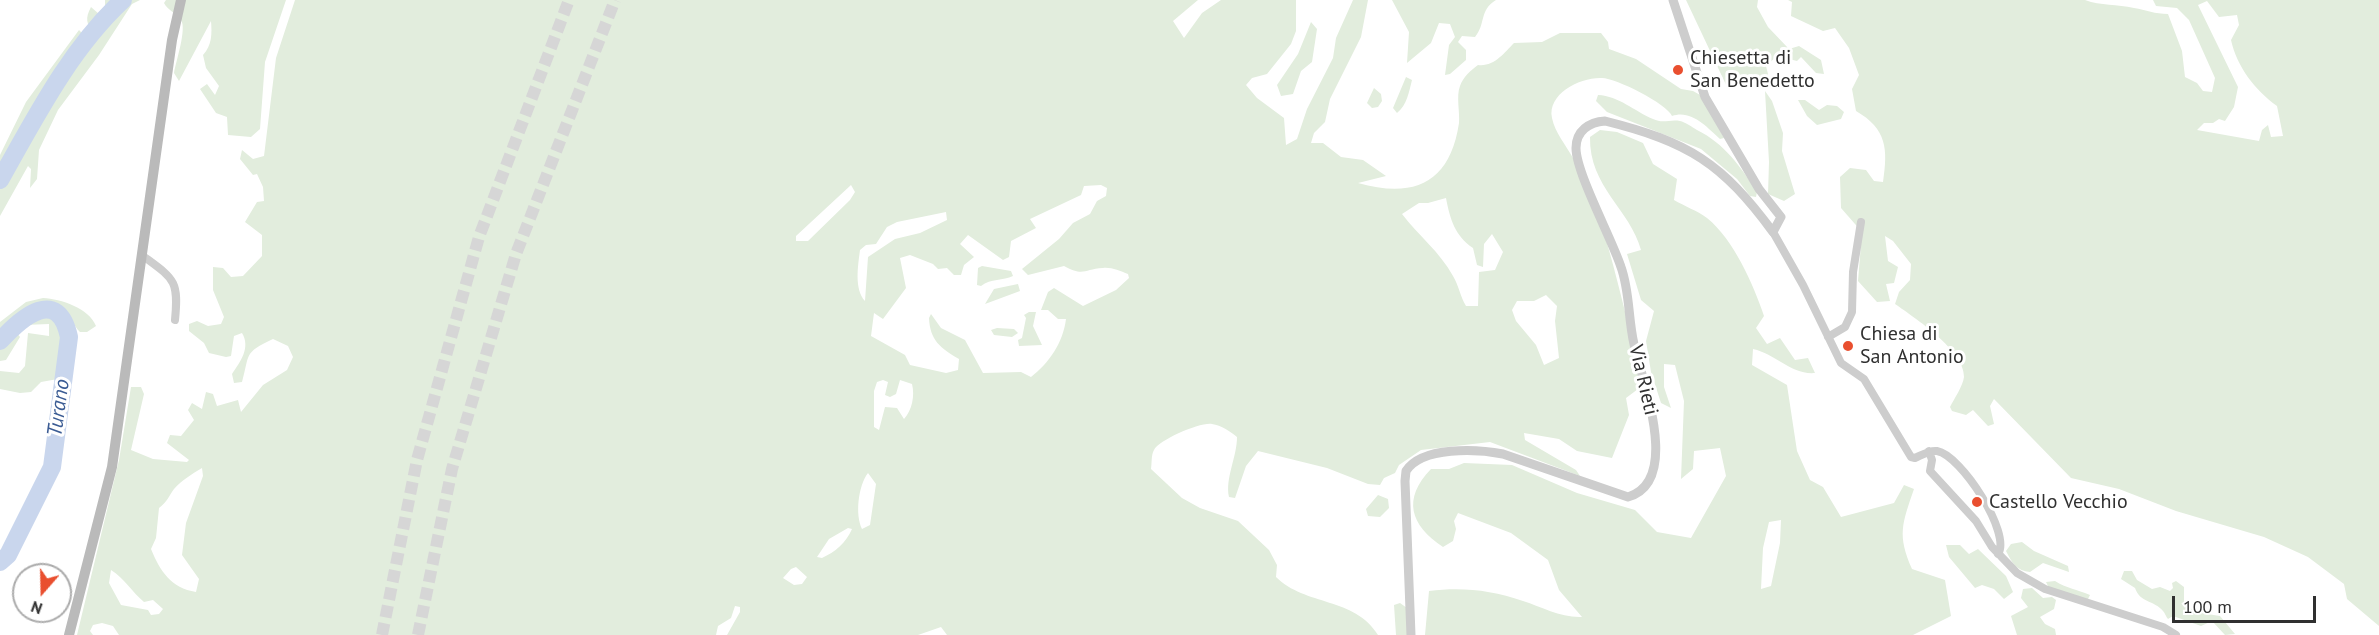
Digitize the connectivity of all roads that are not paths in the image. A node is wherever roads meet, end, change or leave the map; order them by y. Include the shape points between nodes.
1 (181, 0) edge
2 (1673, 0) edge
3 (1861, 222) dead end
4 (1773, 232) junction
5 (143, 256) junction
6 (175, 320) dead end
7 (1828, 337) junction
8 (1929, 451) junction
9 (1998, 554) junction
10 (69, 635) edge
11 (1411, 635) edge
12 (2176, 635) edge

1 - 5 main road via 172,40
2 - 4 street via 1705,97 1759,189 1781,217
3 - 7 street via 1852,312 1845,327
4 - 7 street
4 - 11 street, Via Rieti via 1736,185 1697,154 1650,133 1605,121 1594,122 1582,131 1577,137 1576,158 1622,270 1634,343 1652,405 1651,478 1646,487 1628,497 1483,450 1421,456 1406,471 1405,481
5 - 6 street via 171,277 178,295
5 - 10 main road via 112,467
7 - 8 street via 1840,363 1864,379 1911,457 1915,459
8 - 9 street via 1930,471 1976,521
8 - 9 street via 1944,453 1975,484 1991,514 2000,545
9 - 12 street via 2016,573 2045,588 2163,627

